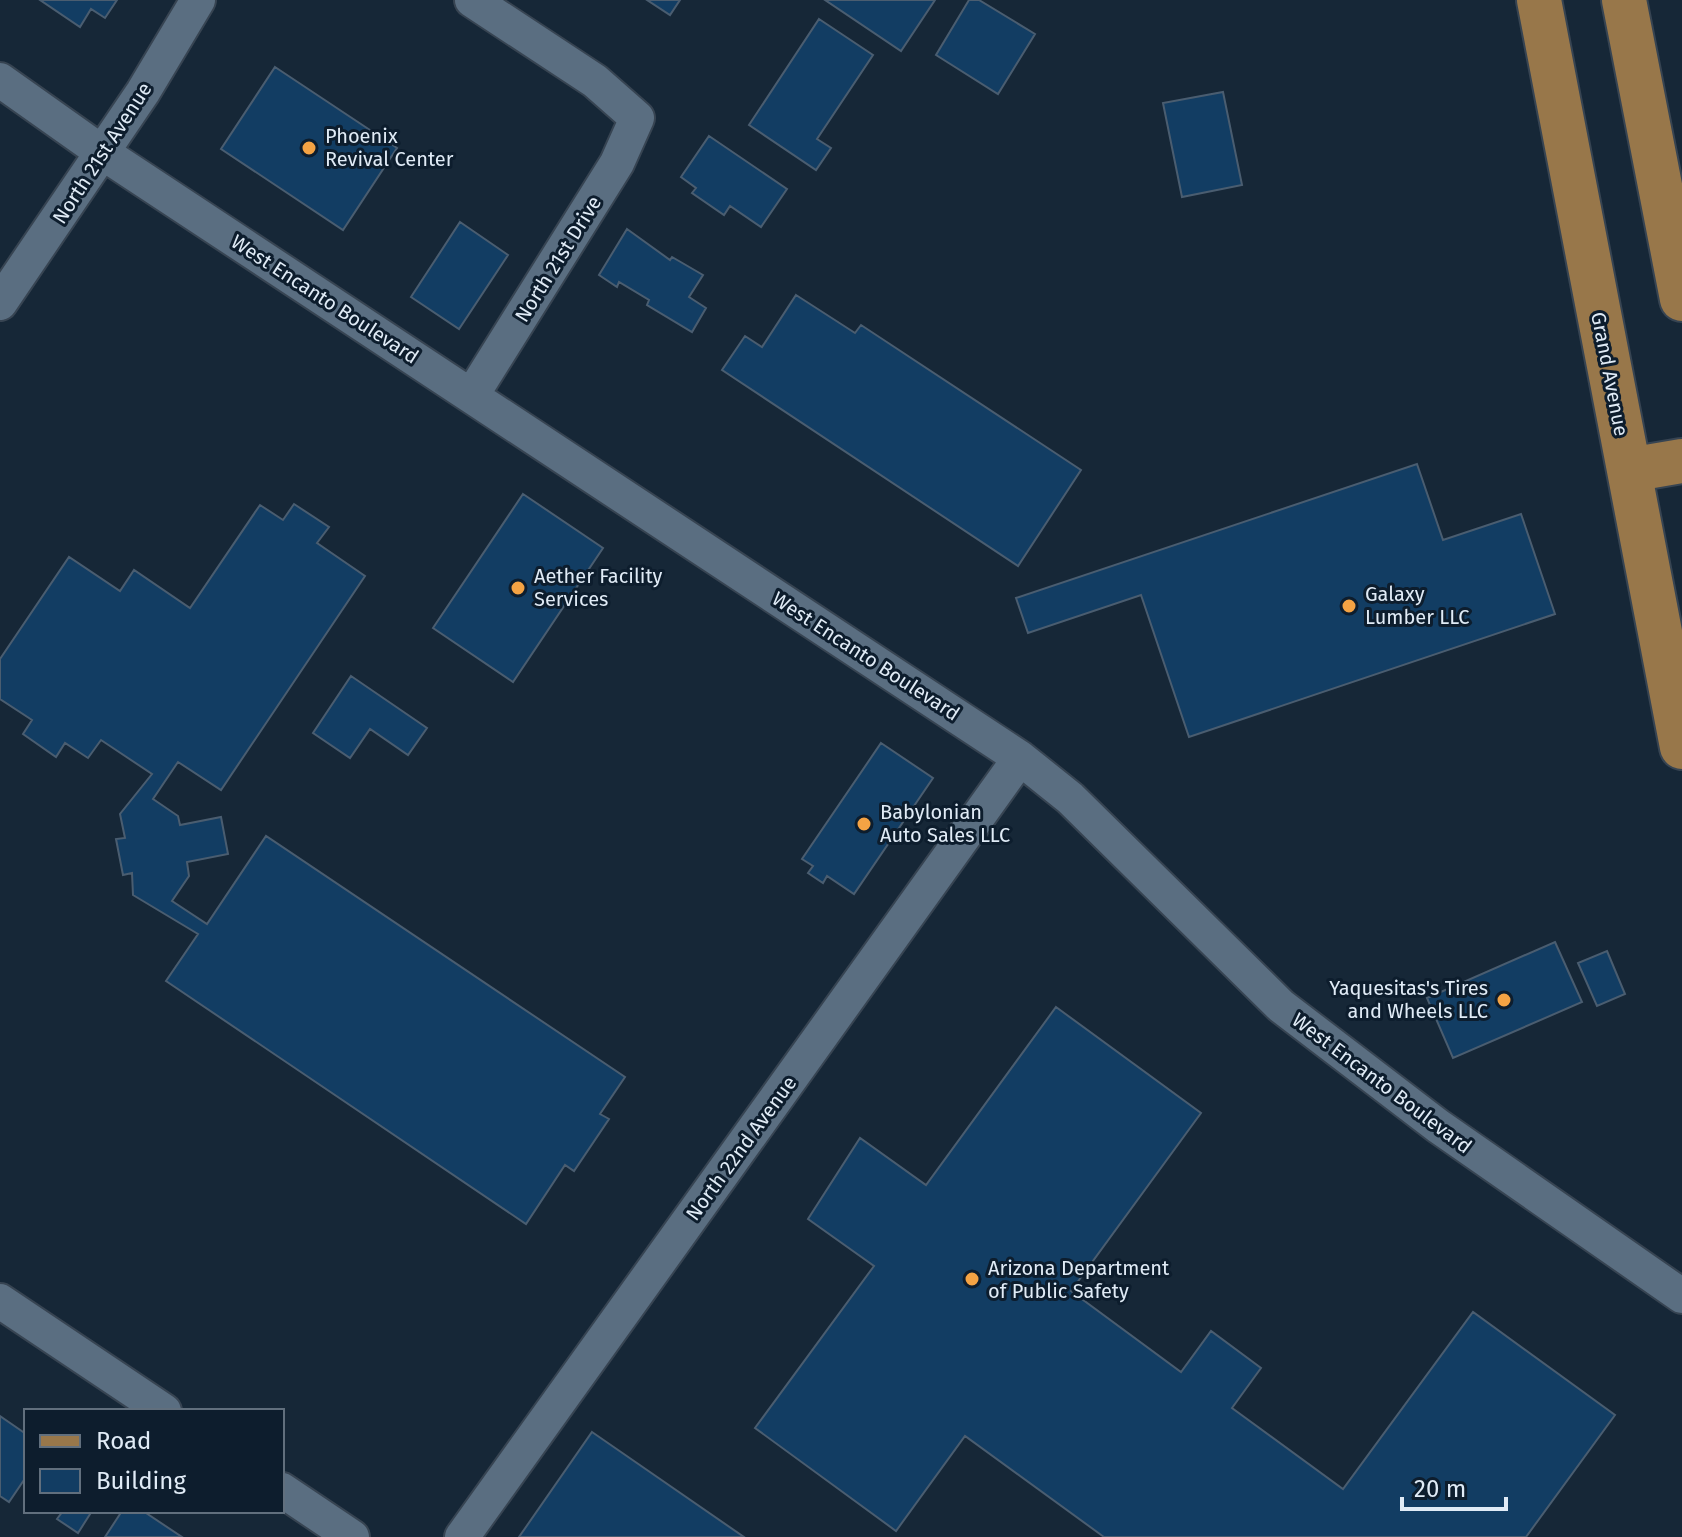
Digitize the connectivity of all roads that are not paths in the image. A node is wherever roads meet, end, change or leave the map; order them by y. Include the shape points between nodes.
1 (198, 0) edge
2 (472, 0) edge
3 (1539, 0) edge
4 (1624, 0) edge
5 (0, 80) edge
6 (103, 153) junction
7 (1682, 299) edge
8 (0, 303) edge
9 (472, 395) junction
10 (1682, 461) edge
11 (1629, 470) junction
12 (1682, 747) edge
13 (1020, 758) junction
14 (1682, 1296) edge
15 (0, 1301) edge
16 (161, 1409) edge
17 (284, 1491) edge
18 (352, 1537) edge
19 (462, 1537) edge

1 - 6 street, North 21st Avenue
2 - 9 street, North 21st Drive via 595,81 637,118 617,163
3 - 11 main road, Grand Avenue
4 - 7 main road
5 - 6 street, West Encanto Boulevard
6 - 8 street, North 21st Avenue
6 - 9 street, West Encanto Boulevard
9 - 13 street, West Encanto Boulevard
10 - 11 main road
11 - 12 main road, Grand Avenue
13 - 14 street, West Encanto Boulevard via 1070,798 1293,1016 1484,1159
13 - 19 street, North 22nd Avenue
15 - 16 street
17 - 18 street

